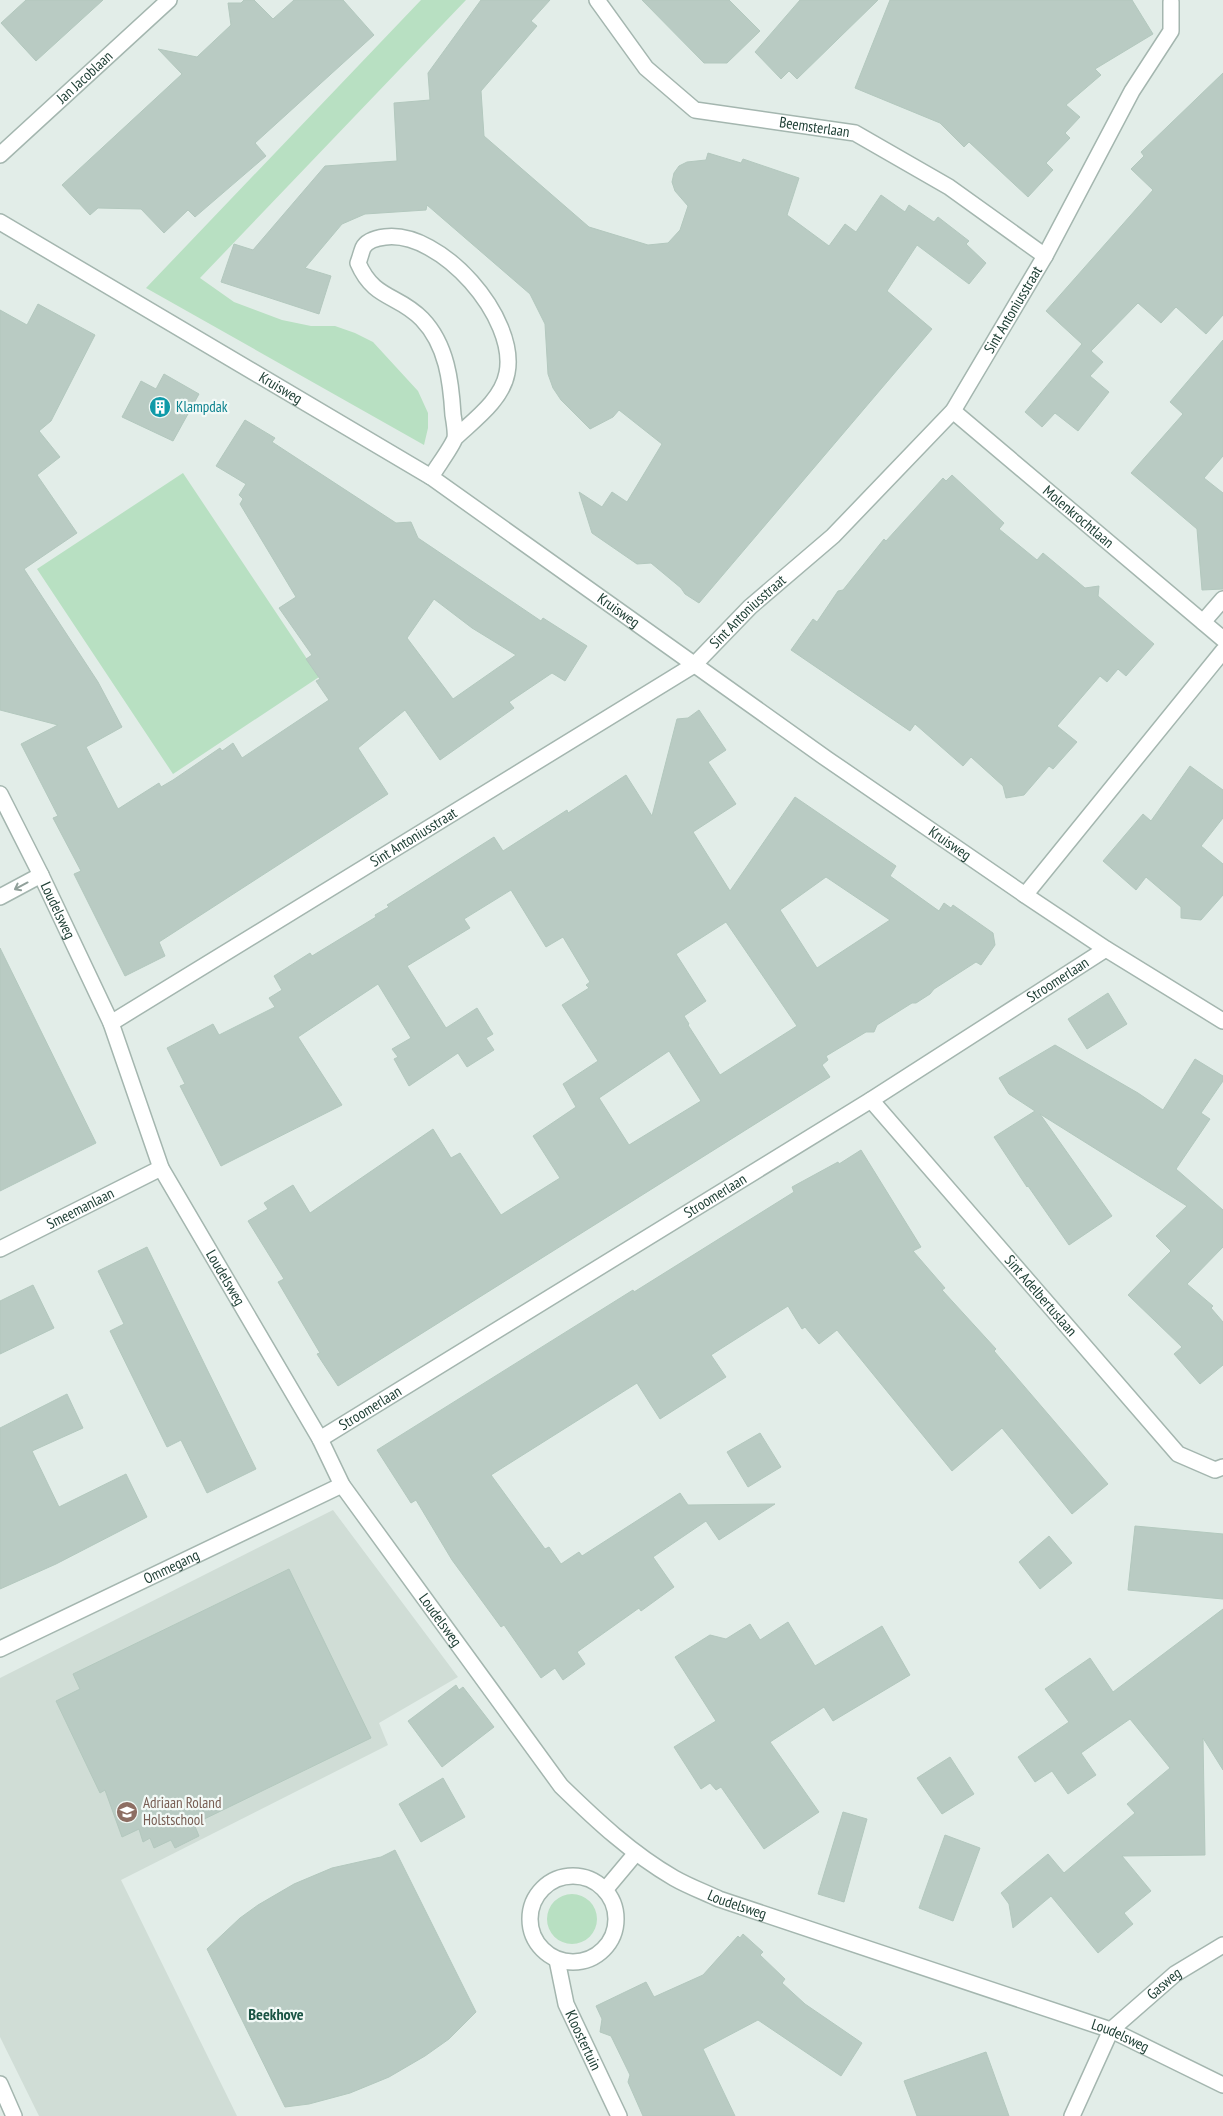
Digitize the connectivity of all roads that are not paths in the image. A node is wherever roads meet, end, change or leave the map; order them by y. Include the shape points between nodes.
1 (169, 0) edge
2 (597, 0) edge
3 (1172, 1) edge
4 (0, 155) edge
5 (0, 222) edge
6 (1045, 256) junction
7 (953, 411) junction
8 (455, 438) junction
9 (431, 477) junction
10 (1223, 599) edge
11 (1203, 622) junction
12 (1223, 639) edge
13 (1223, 651) edge
14 (694, 665) junction
15 (0, 794) edge
16 (41, 875) junction
17 (1025, 895) junction
18 (0, 897) edge
19 (1106, 949) junction
20 (1223, 1021) edge
21 (111, 1023) junction
22 (871, 1100) junction
23 (161, 1168) junction
24 (0, 1249) edge
25 (320, 1439) junction
26 (1223, 1467) edge
27 (342, 1485) junction
28 (0, 1649) edge
29 (636, 1853) junction
30 (605, 1890) junction
31 (1223, 1945) edge
32 (557, 1960) junction
33 (1111, 2030) junction
34 (0, 2084) edge
35 (1223, 2085) edge
36 (14, 2116) edge
37 (619, 2116) edge
38 (1072, 2116) edge

1 - 4 street, Jan Jacoblaan
2 - 6 street, Beemsterlaan via 646,68 694,110 855,133 950,188
3 - 6 street, Sint Antoniusstraat via 1171,31 1132,91
5 - 9 street, Kruisweg
6 - 7 street, Sint Antoniusstraat
7 - 11 street, Molenkrochtlaan
7 - 14 street, Sint Antoniusstraat via 833,536 750,607
8 - 8 street via 450,378 433,334 423,319 376,289 365,278 358,263 363,248 375,238 396,236 442,256 478,288 501,331 508,357 507,374 497,395
8 - 9 street
9 - 14 street, Kruisweg
10 - 11 street
11 - 12 street, Molenkrochtlaan
13 - 17 street
14 - 17 street, Kruisweg
14 - 21 street, Sint Antoniusstraat
15 - 16 street, Loudelsweg
16 -> 18 street
16 - 21 street, Loudelsweg
17 - 19 street, Kruisweg
19 - 20 street, Kruisweg
19 - 22 street, Stroomerlaan
21 - 23 street, Loudelsweg
22 - 25 street, Stroomerlaan
22 - 26 street, Sint Adelbertuslaan via 1178,1454 1214,1470
23 - 24 street, Smeemanlaan
23 - 25 street, Loudelsweg
25 - 27 street, Loudelsweg
27 - 28 street, Ommegang
27 - 29 street, Loudelsweg via 561,1786
29 - 30 street
29 - 33 street, Loudelsweg via 674,1878 719,1899
30 - 32 street via 613,1902 616,1916 615,1931 609,1944 586,1961
30 - 32 street via 594,1881 566,1876 552,1880 533,1900 529,1914 535,1942
31 - 33 street, Gasweg via 1175,1974
32 - 37 street, Kloostertuin via 566,2004
33 - 35 street, Loudelsweg
33 - 38 street
34 - 36 street

